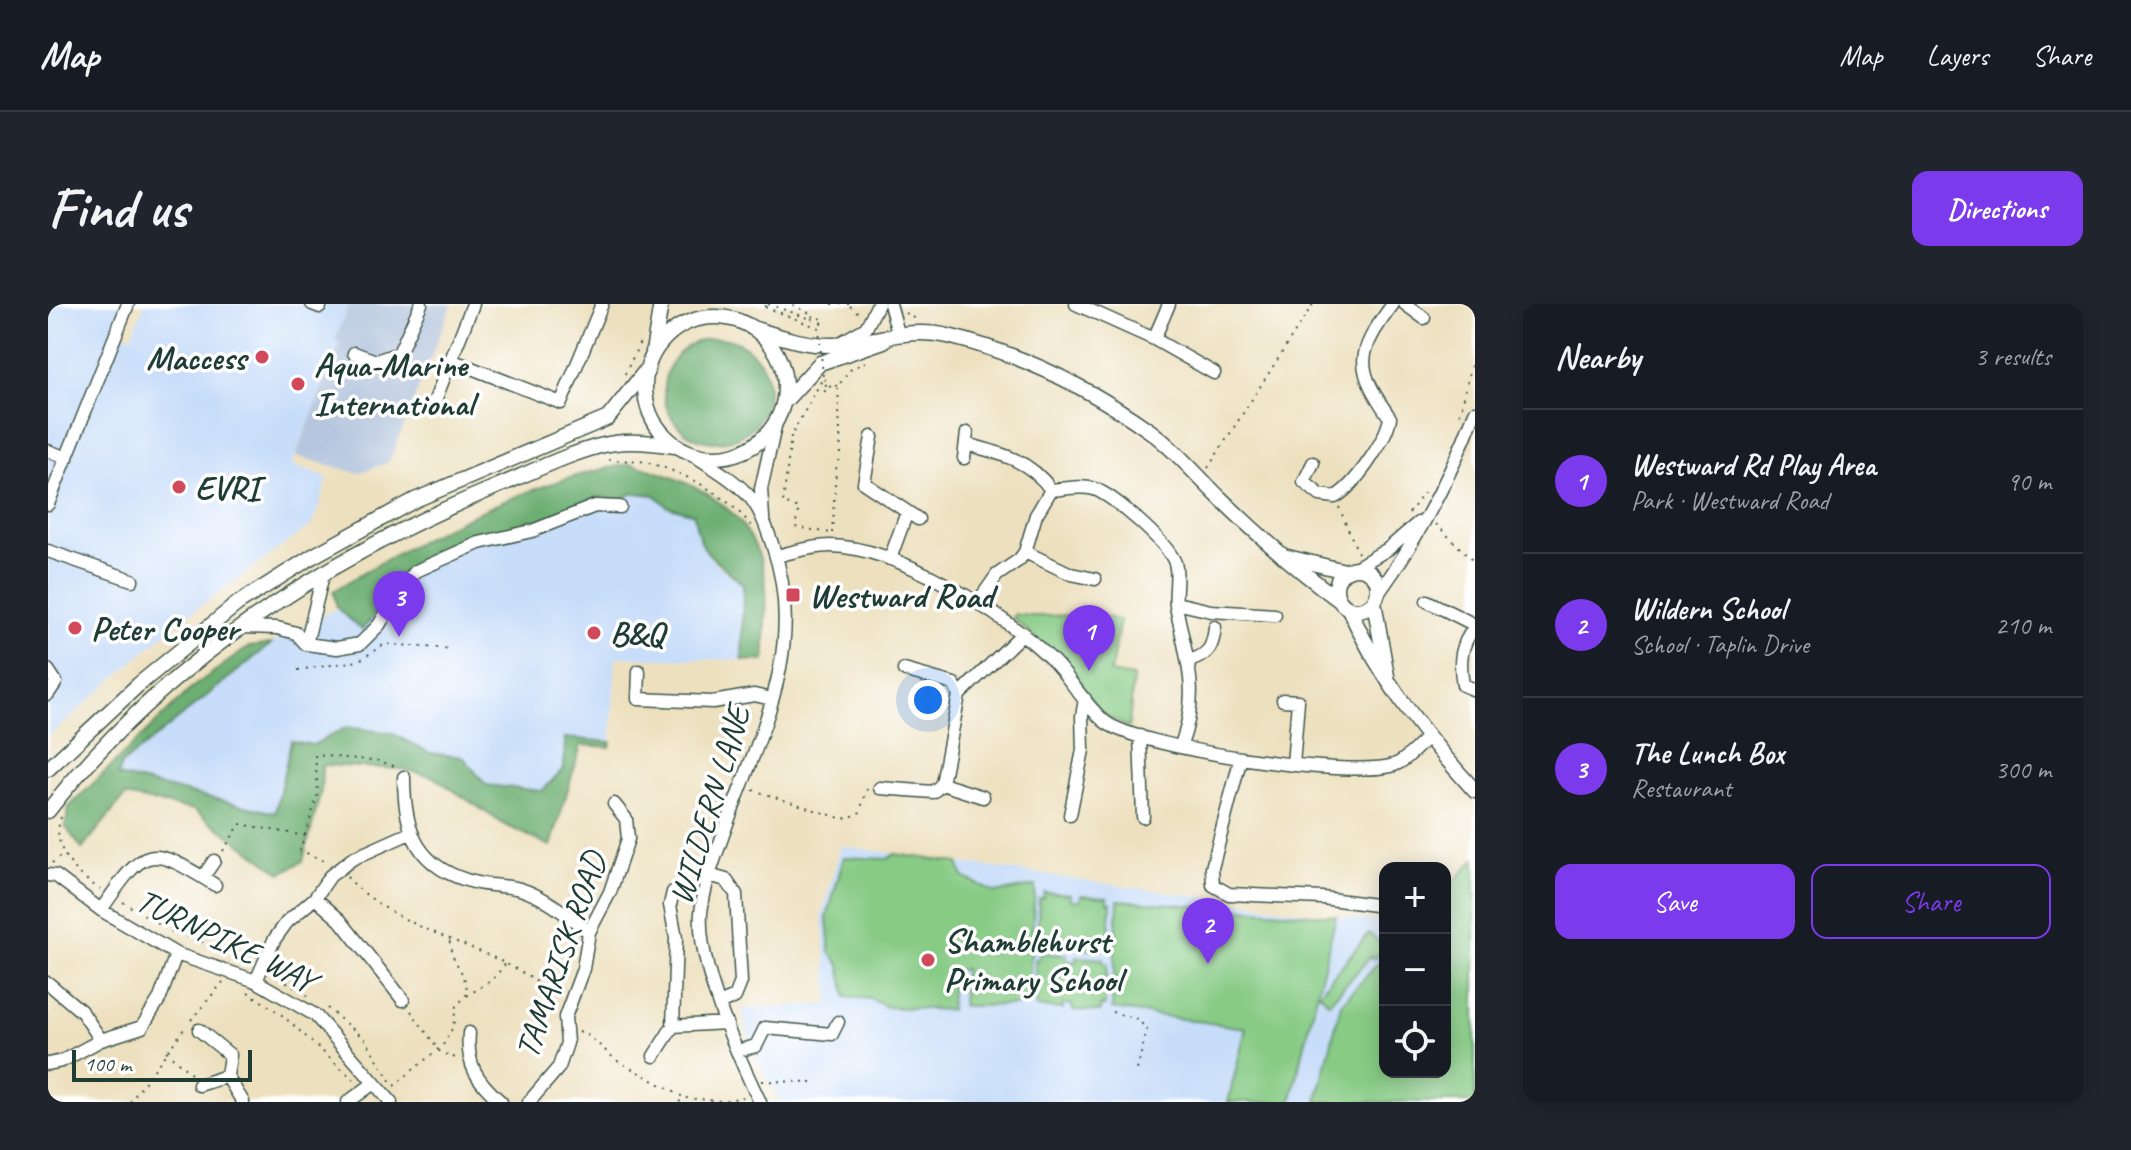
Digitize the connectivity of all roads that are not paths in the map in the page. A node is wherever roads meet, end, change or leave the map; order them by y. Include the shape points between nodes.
1 (128, 304) edge
2 (421, 304) edge
3 (473, 304) edge
4 (602, 304) edge
5 (661, 304) edge
6 (714, 304) edge
7 (1076, 304) edge
8 (1169, 304) edge
9 (1392, 304) edge
10 (1405, 304) edge
11 (891, 308) edge
12 (873, 309) edge
13 (1424, 318) dead end
14 (745, 324) junction
15 (898, 333) junction
16 (1154, 339) junction
17 (837, 345) junction
18 (354, 353) dead end
19 (451, 360) junction
20 (650, 362) junction
21 (1214, 373) dead end
22 (784, 402) junction
23 (432, 408) dead end
24 (1475, 412) edge
25 (776, 422) junction
26 (872, 437) dead end
27 (965, 445) dead end
28 (675, 446) junction
29 (48, 451) edge
30 (692, 454) junction
31 (67, 458) junction
32 (1313, 463) dead end
33 (1051, 490) junction
34 (48, 504) edge
35 (620, 507) dead end
36 (1426, 515) junction
37 (763, 519) junction
38 (48, 551) edge
39 (1025, 552) junction
40 (1279, 554) junction
41 (776, 556) junction
42 (890, 559) junction
43 (1352, 562) junction
44 (323, 575) junction
45 (1095, 579) dead end
46 (132, 580) dead end
47 (1376, 598) junction
48 (1427, 601) dead end
49 (978, 602) junction
50 (1176, 603) junction
51 (1344, 604) junction
52 (1275, 615) dead end
53 (1475, 626) edge
54 (241, 627) junction
55 (1215, 627) dead end
56 (1023, 633) junction
57 (306, 644) junction
58 (1189, 661) junction
59 (48, 670) edge
60 (904, 670) dead end
61 (639, 671) dead end
62 (1388, 681) junction
63 (1475, 690) edge
64 (48, 694) edge
65 (959, 695) junction
66 (772, 699) junction
67 (1085, 699) junction
68 (1283, 700) dead end
69 (1140, 736) junction
70 (1427, 738) junction
71 (1181, 745) junction
72 (1240, 761) junction
73 (1293, 765) junction
74 (48, 769) edge
75 (404, 777) road end
76 (942, 784) junction
77 (880, 788) road end
78 (1475, 791) edge
79 (983, 797) dead end
80 (614, 804) dead end
81 (635, 807) dead end
82 (48, 811) edge
83 (1070, 815) dead end
84 (1143, 817) dead end
85 (626, 819) junction
86 (410, 833) junction
87 (214, 861) road end
88 (50, 868) edge
89 (709, 875) junction
90 (203, 877) junction
91 (215, 885) dead end
92 (673, 892) dead end
93 (315, 898) junction
94 (1379, 905) edge
95 (101, 910) junction
96 (589, 932) junction
97 (176, 954) junction
98 (256, 981) junction
99 (48, 983) edge
100 (405, 1002) road end
101 (721, 1003) junction
102 (838, 1022) dead end
103 (727, 1023) junction
104 (673, 1026) junction
105 (199, 1030) dead end
106 (469, 1033) dead end
107 (101, 1040) junction
108 (737, 1051) junction
109 (654, 1056) dead end
110 (48, 1064) edge
111 (227, 1076) junction
112 (197, 1082) road end
113 (374, 1083) junction
114 (758, 1098) edge
115 (243, 1102) edge
116 (348, 1102) edge
117 (391, 1102) edge
118 (501, 1102) edge
119 (529, 1102) edge

1 - 31 street
2 - 18 street via 399,353 376,361
3 - 19 street
4 - 19 street via 561,403
5 - 20 main road
6 - 14 main road
7 - 16 street
8 - 16 street
9 - 32 street via 1367,344 1362,367 1366,384 1390,418 1387,433 1335,497 1298,482
10 - 13 street
11 - 15 street
12 - 17 street via 866,328
14 - 17 main road via 812,344
14 - 20 main road via 705,318 689,322 661,342
14 - 22 main road via 780,360
15 - 17 main road
15 - 22 main road via 820,363
15 - 40 main road via 944,335 1008,352 1073,382 1152,432
16 - 21 street via 1198,373
19 - 23 street
20 - 28 main road via 645,390 649,412
20 - 74 main road via 608,418 415,500 237,604 138,685
22 - 25 main road
24 - 36 street
25 - 30 main road via 765,438 731,456
25 - 37 street, WILDERN LANE via 761,489
26 - 42 street via 864,483 913,515
27 - 33 street via 1030,467
28 - 30 main road
28 - 44 main road via 605,445 425,516
29 - 31 street
30 - 37 street, WILDERN LANE via 748,494
31 - 34 street
33 - 39 street via 1036,515
33 - 50 street via 1097,490 1148,530 1175,563
35 - 57 street via 595,506 456,553 416,571 360,644
36 - 43 street via 1388,549
36 - 47 street
37 - 41 street, WILDERN LANE
38 - 46 street
39 - 45 street
39 - 49 street via 997,575
40 - 43 main road
40 - 51 main road
41 - 42 street via 832,546
41 - 66 street, WILDERN LANE via 787,640
42 - 49 street
43 - 47 main road via 1374,575
43 - 51 main road via 1336,588
44 - 54 main road
44 - 57 street
47 - 51 main road via 1362,609
47 - 62 main road
48 - 53 street
49 - 56 street
50 - 52 street
50 - 58 street
51 - 62 main road
53 - 63 street via 1461,650 1463,685
54 - 57 street via 277,628 296,633
54 - 82 main road via 146,702
55 - 58 street via 1205,656
56 - 65 street
56 - 67 street
58 - 71 street via 1191,718
59 - 64 street via 56,682
60 - 65 street via 954,684
61 - 66 street via 638,699
62 - 70 main road
65 - 76 street
66 - 89 street, WILDERN LANE
67 - 69 street via 1105,722
67 - 83 street via 1083,750
68 - 73 street via 1298,701
69 - 71 street
69 - 84 street
70 - 73 street via 1397,765
70 - 78 main road
71 - 72 street
72 - 73 street
72 - 94 street via 1212,868 1213,885 1229,894
75 - 86 street
76 - 77 street via 933,792
76 - 79 street
80 - 85 street, TAMARISK ROAD
81 - 85 street, TAMARISK ROAD
85 - 96 street, TAMARISK ROAD via 628,839 621,863
86 - 93 street via 339,868
86 - 96 street via 447,874 520,889 554,905
87 - 90 street
88 - 95 street, TURNPIKE WAY
89 - 101 street, WILDERN LANE via 701,940
89 - 101 street via 726,880 736,894 741,982 735,997
90 - 91 street
90 - 95 street via 148,855 135,862
92 - 104 street
93 - 98 street via 287,922
93 - 100 street via 340,920
95 - 97 street, TURNPIKE WAY
96 - 119 street, TAMARISK ROAD via 583,969 568,1005 567,1043 559,1067
97 - 98 street, TURNPIKE WAY
97 - 107 street via 160,998 142,1027
98 - 113 street, TURNPIKE WAY via 315,1015
99 - 107 street via 82,1012
101 - 103 street, WILDERN LANE
102 - 108 street via 832,1034 765,1028 756,1046
103 - 104 street
103 - 108 street, WILDERN LANE
104 - 109 street
105 - 111 street via 230,1055
106 - 118 street via 466,1061
107 - 110 street
108 - 114 street, WILDERN LANE
111 - 112 street
111 - 115 street
113 - 116 street
113 - 117 street, TURNPIKE WAY

